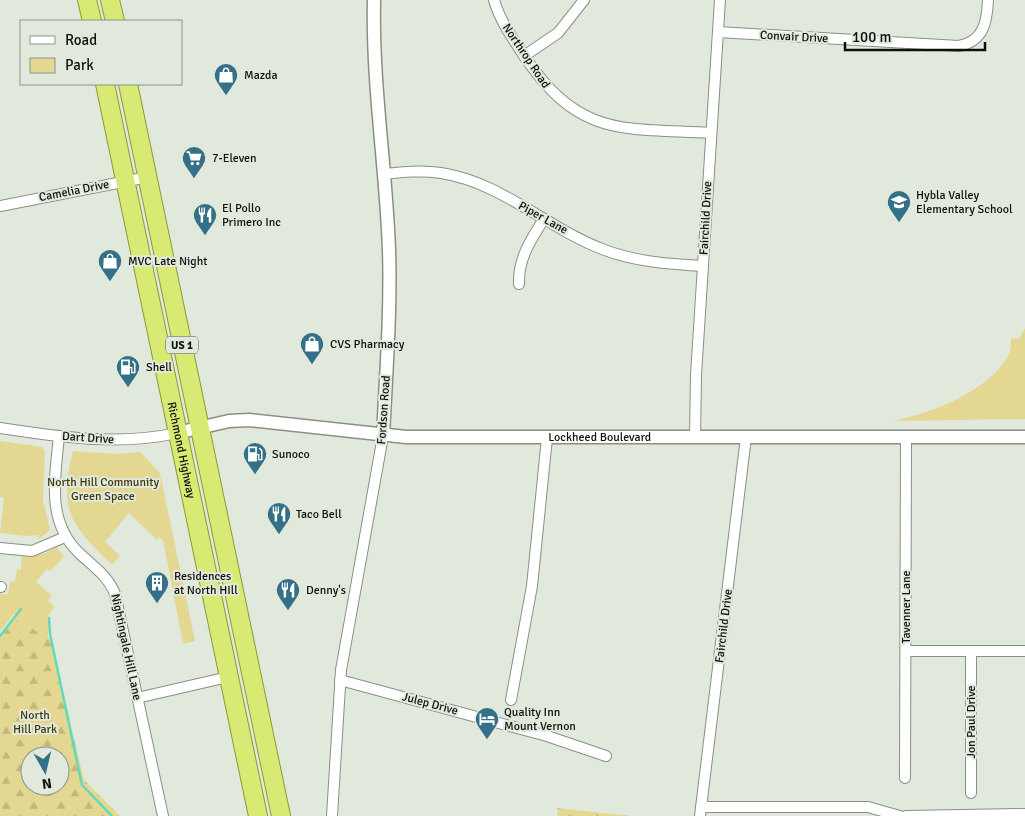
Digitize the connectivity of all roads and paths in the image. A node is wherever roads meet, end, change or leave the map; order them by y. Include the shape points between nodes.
1 (87, 0) edge
2 (110, 0) edge
3 (374, 0) edge
4 (494, 0) edge
5 (584, 0) edge
6 (720, 0) edge
7 (988, 0) edge
8 (92, 20) edge
9 (115, 20) edge
10 (718, 32) junction
11 (524, 56) junction
12 (105, 85) edge
13 (128, 85) edge
14 (711, 133) junction
15 (384, 174) junction
16 (148, 176) junction
17 (125, 181) junction
18 (0, 206) edge
19 (544, 219) junction
20 (703, 266) junction
21 (519, 284) dead end
22 (199, 427) junction
23 (0, 428) edge
24 (177, 433) junction
25 (59, 436) junction
26 (383, 436) junction
27 (695, 437) junction
28 (746, 437) junction
29 (906, 437) junction
30 (1025, 437) edge
31 (547, 438) junction
32 (65, 537) junction
33 (0, 548) edge
34 (906, 650) junction
35 (971, 651) junction
36 (1025, 651) edge
37 (228, 677) junction
38 (340, 680) junction
39 (137, 698) junction
40 (511, 700) dead end
41 (606, 756) dead end
42 (905, 778) dead end
43 (971, 794) dead end
44 (700, 811) edge
45 (1025, 814) edge
46 (162, 816) edge
47 (258, 816) edge
48 (281, 816) edge
49 (332, 816) edge
50 (900, 816) edge
51 (906, 816) edge

1 - 8 highway
2 - 9 highway
3 - 15 street, Fordson Road via 374,77
4 - 11 street, Northrop Road via 506,30
5 - 11 street via 558,32
6 - 10 street, Fairchild Drive
7 - 10 street, Convair Drive via 987,19 980,35 959,46
10 - 14 street, Fairchild Drive
11 - 14 street, Northrop Road via 555,96 572,110 591,119 626,128
12 - 17 highway, Richmond Highway / US 1
13 - 16 highway, Richmond Highway / US 1
14 - 20 street, Fairchild Drive
15 - 19 street, Piper Lane via 425,171 459,177 492,189
15 - 26 street, Fordson Road via 389,291
16 - 17 street, Camelia Drive
16 - 22 highway, Richmond Highway / US 1
17 - 18 street, Camelia Drive
17 - 24 highway, Richmond Highway / US 1
19 - 20 street, Piper Lane via 588,243 617,254 661,263
19 - 21 street via 524,253
20 - 27 street, Fairchild Drive
22 - 24 street, Lockheed Boulevard
22 - 26 street, Lockheed Boulevard via 248,420
22 - 48 highway, Richmond Highway / US 1
23 - 25 street, Dart Drive
24 - 25 street, Dart Drive via 125,440
24 - 37 highway, Richmond Highway / US 1
25 - 32 street, Nightingale Hill Lane via 54,499
26 - 31 street, Lockheed Boulevard
26 - 38 street, Fordson Road
27 - 28 street, Lockheed Boulevard
27 - 31 street, Lockheed Boulevard
28 - 29 street, Lockheed Boulevard
28 - 44 street, Fairchild Drive
29 - 30 street, Lockheed Boulevard
29 - 34 street, Tavenner Lane
31 - 40 street via 532,586
32 - 33 street via 32,551
32 - 39 street, Nightingale Hill Lane via 113,588
34 - 35 street
34 - 42 street, Tavenner Lane
35 - 36 street
35 - 43 street, Jon Paul Drive
37 - 39 street
37 - 47 highway, Richmond Highway / US 1
38 - 41 street, Julep Drive via 547,736
38 - 49 street, Fordson Road
39 - 46 street, Nightingale Hill Lane
44 - 50 street via 868,807
45 - 51 street

